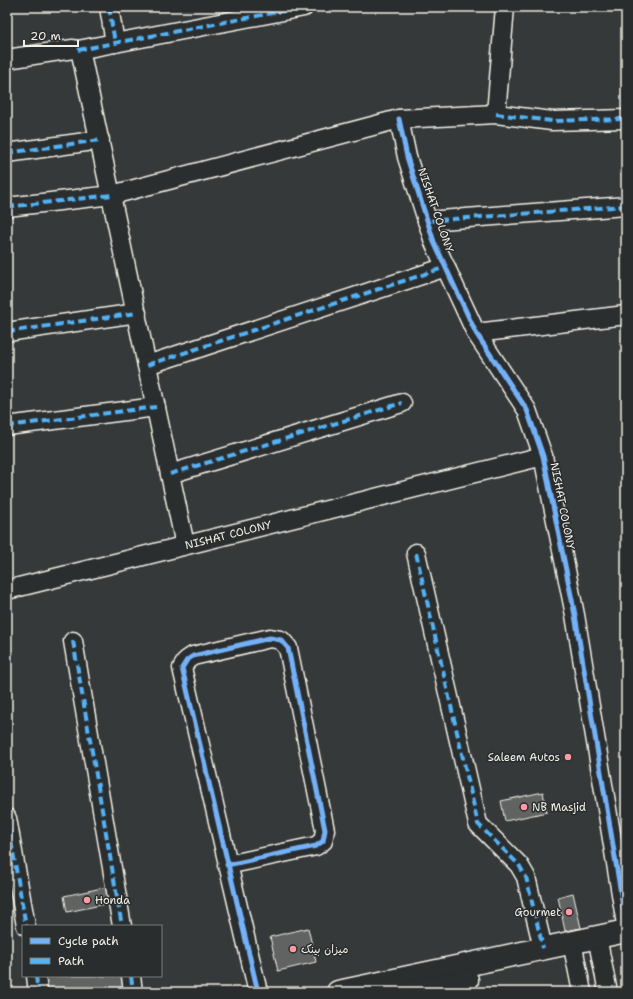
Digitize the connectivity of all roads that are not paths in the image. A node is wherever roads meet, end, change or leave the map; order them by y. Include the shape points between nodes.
1 (110, 7) edge
2 (304, 7) edge
3 (505, 7) edge
4 (115, 43) junction
5 (78, 50) junction
6 (7, 59) edge
7 (496, 114) junction
8 (398, 119) junction
9 (626, 119) edge
10 (100, 140) junction
11 (7, 153) edge
12 (112, 195) junction
13 (626, 206) edge
14 (7, 208) edge
15 (428, 221) junction
16 (446, 267) junction
17 (137, 313) junction
18 (626, 315) edge
19 (7, 332) edge
20 (476, 333) junction
21 (148, 365) junction
22 (402, 403) dead end
23 (156, 407) junction
24 (7, 426) edge
25 (543, 456) junction
26 (170, 474) junction
27 (185, 545) junction
28 (416, 554) dead end
29 (7, 590) edge
30 (73, 641) dead end
31 (7, 818) edge
32 (227, 865) junction
33 (626, 924) edge
34 (26, 925) edge
35 (122, 925) edge
36 (626, 931) edge
37 (598, 944) junction
38 (626, 945) edge
39 (543, 948) junction
40 (573, 949) junction
41 (36, 977) edge
42 (131, 977) edge
43 (38, 992) edge
44 (133, 992) edge
45 (258, 992) edge
46 (338, 992) edge
47 (413, 992) edge
48 (582, 992) edge
49 (608, 992) edge

1 - 4 street
2 - 4 street
3 - 7 street
4 - 5 street
5 - 6 street
5 - 10 street via 85,69
7 - 8 street
7 - 9 street via 552,120
8 - 12 street
8 - 15 street, NISHAT COLONY via 407,157
10 - 11 street
10 - 12 street
12 - 14 street
12 - 17 street
13 - 15 street
15 - 16 street, NISHAT COLONY
16 - 20 street, NISHAT COLONY
16 - 21 street
17 - 19 street
17 - 21 street
18 - 20 street
20 - 25 street, NISHAT COLONY via 527,410
21 - 23 street
22 - 26 street
23 - 24 street
23 - 26 street
25 - 27 street, NISHAT COLONY
25 - 33 street, NISHAT COLONY via 575,615
26 - 27 street
27 - 29 street, NISHAT COLONY
28 - 39 street via 478,824 519,865 526,877
30 - 35 street
31 - 34 street
32 - 32 street via 182,668 193,656 270,638 281,640 288,648 325,830 323,841 316,846
32 - 45 street
36 - 37 street
37 - 38 street
37 - 40 street
37 - 49 street
39 - 40 street
39 - 46 street
40 - 47 street
40 - 48 street
41 - 43 street
42 - 44 street

